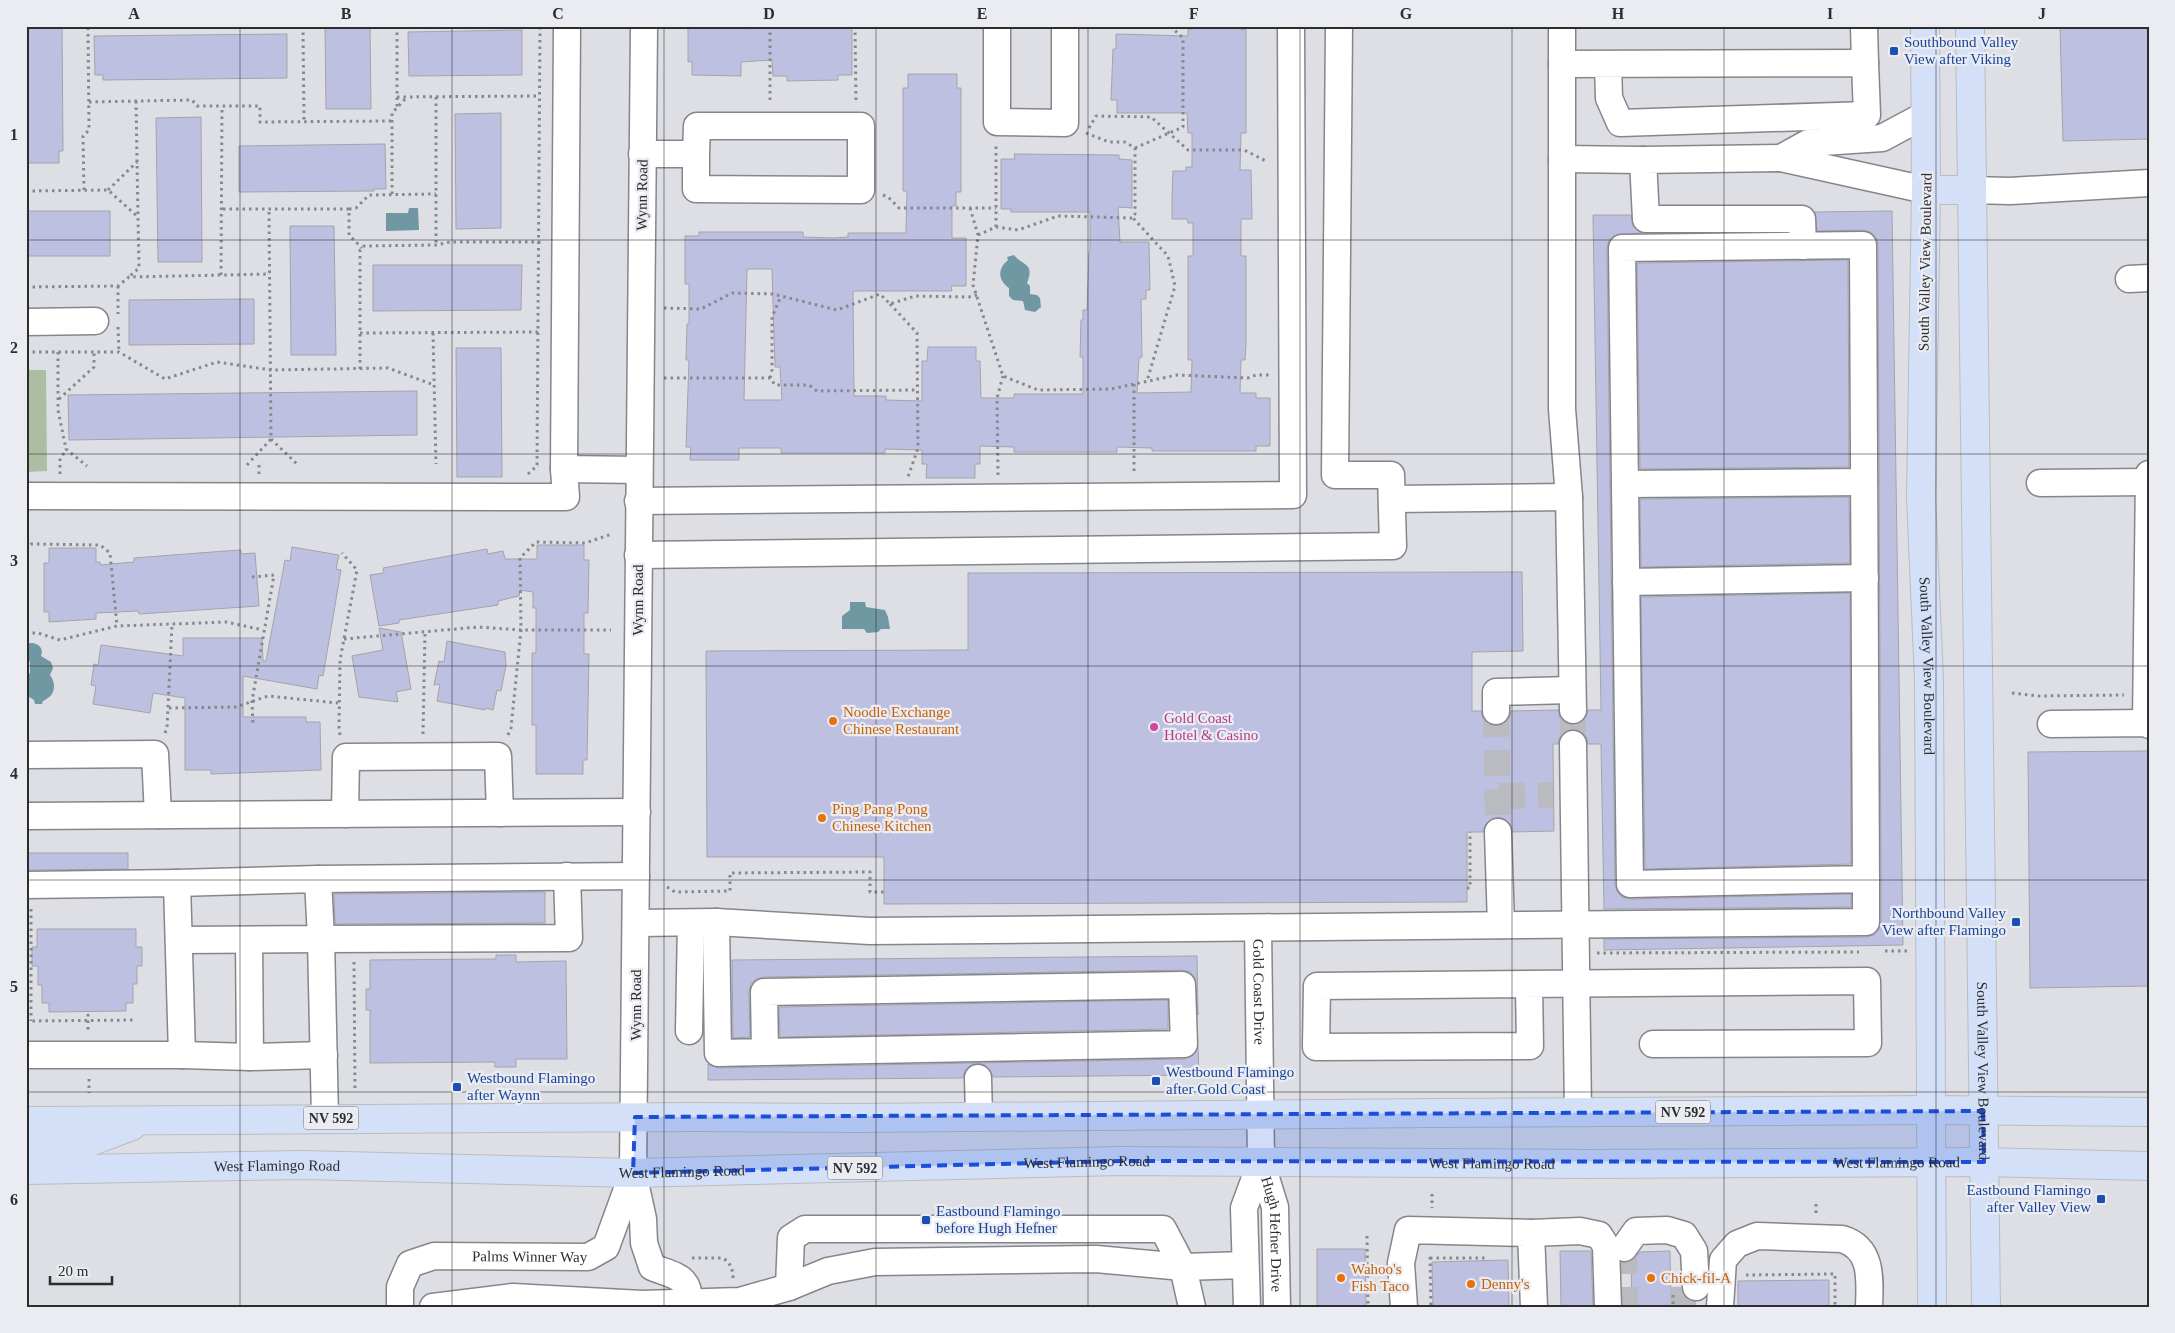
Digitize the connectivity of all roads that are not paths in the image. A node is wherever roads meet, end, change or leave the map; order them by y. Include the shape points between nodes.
1 (566, 26) edge
2 (644, 26) edge
3 (997, 26) edge
4 (1064, 26) edge
5 (1291, 26) edge
6 (1340, 26) edge
7 (1562, 26) edge
8 (1864, 26) edge
9 (1925, 26) edge
10 (1970, 26) edge
11 (1865, 63) junction
12 (1562, 64) junction
13 (1608, 64) junction
14 (1925, 115) junction
15 (642, 154) junction
16 (696, 154) junction
17 (1782, 158) junction
18 (1562, 159) junction
19 (1643, 160) junction
20 (2149, 183) edge
21 (1926, 190) junction
22 (1971, 190) junction
23 (1803, 246) junction
24 (95, 321) dead end
25 (26, 322) edge
26 (564, 469) junction
27 (639, 470) junction
28 (2149, 474) edge
29 (1864, 482) junction
30 (2149, 482) edge
31 (2040, 483) dead end
32 (1625, 484) junction
33 (26, 496) edge
34 (1569, 497) junction
35 (1392, 499) junction
36 (638, 501) junction
37 (638, 555) junction
38 (1865, 578) junction
39 (1626, 582) junction
40 (2148, 613) edge
41 (2148, 683) edge
42 (1496, 711) tunnel mouth
43 (2051, 724) dead end
44 (2148, 724) edge
45 (1574, 744) tunnel mouth
46 (26, 755) edge
47 (637, 812) junction
48 (500, 813) junction
49 (345, 814) junction
50 (158, 815) junction
51 (26, 816) edge
52 (1498, 832) tunnel mouth
53 (567, 876) junction
54 (636, 876) junction
55 (318, 879) junction
56 (1866, 879) junction
57 (177, 883) junction
58 (28, 892) edge
59 (704, 922) junction
60 (636, 923) junction
61 (1575, 925) junction
62 (1501, 926) junction
63 (1258, 928) junction
64 (321, 939) junction
65 (179, 940) junction
66 (248, 940) junction
67 (1576, 985) junction
68 (1530, 986) junction
69 (689, 1031) dead end
70 (1653, 1044) dead end
71 (765, 1052) junction
72 (26, 1055) edge
73 (182, 1055) junction
74 (324, 1055) junction
75 (250, 1057) junction
76 (978, 1078) dead end
77 (1931, 1110) junction
78 (1983, 1111) junction
79 (1578, 1112) junction
80 (2149, 1112) edge
81 (1260, 1116) junction
82 (325, 1118) junction
83 (635, 1118) junction
84 (979, 1118) junction
85 (148, 1120) junction
86 (26, 1121) edge
87 (26, 1146) edge
88 (1261, 1162) junction
89 (1984, 1162) junction
90 (1931, 1164) junction
91 (2149, 1166) edge
92 (26, 1170) edge
93 (633, 1173) junction
94 (1531, 1232) junction
95 (1624, 1248) dead end
96 (1245, 1265) junction
97 (1183, 1268) junction
98 (789, 1287) junction
99 (1681, 1293) tunnel mouth
100 (689, 1305) edge
101 (400, 1307) edge
102 (433, 1307) edge
103 (1192, 1307) edge
104 (1247, 1307) edge
105 (1277, 1307) edge
106 (1404, 1307) edge
107 (1534, 1307) edge
108 (1608, 1307) edge
109 (1720, 1307) edge
110 (1869, 1307) edge
111 (1932, 1307) edge
112 (1986, 1307) edge

1 - 26 street
2 - 15 street, Wynn Road
3 - 4 street via 997,122 1076,128
5 - 36 street via 1293,495
6 - 35 street via 1335,475 1391,475
7 - 12 street
8 - 11 street
9 - 14 main road, South Valley View Boulevard
10 - 22 main road, South Valley View Boulevard
11 - 13 street
11 - 13 street via 1867,116 1620,123 1609,98
12 - 13 street
12 - 18 street
14 - 17 street via 1882,138 1808,143
14 - 21 main road, South Valley View Boulevard
15 - 16 street
15 - 27 street, Wynn Road
16 - 16 street via 697,126 861,126 861,190 696,189
17 - 19 street
17 - 21 street
18 - 19 street
18 - 34 street via 1562,409
19 - 23 street via 1646,219 1802,219
20 - 22 street via 2010,191
21 - 22 main road
21 - 77 main road, South Valley View Boulevard via 1921,498 1929,680
22 - 78 main road, South Valley View Boulevard
23 - 29 street via 1864,245
23 - 32 street via 1622,248
24 - 25 street
26 - 27 street
26 - 33 street via 566,497
27 - 36 street, Wynn Road
28 - 30 street
29 - 32 street
29 - 38 street
30 - 31 street
30 - 40 street
32 - 39 street
34 - 35 street
34 - 42 street via 1573,700 1496,692
35 - 37 street via 1393,546
36 - 37 street, Wynn Road
37 - 47 street, Wynn Road
38 - 39 street
38 - 56 street
39 - 56 street via 1630,884
40 - 41 street
41 - 44 street
43 - 44 street
45 - 61 street via 1564,795
46 - 50 street via 156,754
47 - 48 street
47 - 54 street, Wynn Road
48 - 49 street
48 - 49 street via 498,756 424,756 346,757
49 - 50 street
50 - 51 street
52 - 62 street
53 - 54 street
53 - 55 street
53 - 64 street via 569,938
54 - 60 street, Wynn Road
55 - 57 street
55 - 64 street
56 - 61 street via 1866,922
57 - 58 street
57 - 65 street
59 - 60 street
59 - 63 street via 870,931
59 - 69 street
59 - 71 street via 718,1053
60 - 83 street, Wynn Road
61 - 62 street
61 - 67 street
62 - 63 street
63 - 81 street, Gold Coast Drive
64 - 66 street
64 - 74 street
65 - 66 street
65 - 73 street
66 - 75 street
67 - 68 street
67 - 70 street via 1867,981 1868,1043
67 - 79 street
68 - 68 street via 1530,1046 1316,1048 1317,986
71 - 71 street via 1184,1044 1182,984 764,992
72 - 73 street
73 - 75 street
74 - 75 street
74 - 82 street
76 - 84 street
77 - 78 main road, NV 592
77 - 79 main road, NV 592
77 - 90 main road, South Valley View Boulevard
78 - 80 main road, NV 592
78 - 89 main road, South Valley View Boulevard
79 - 81 main road, NV 592
81 - 84 main road, NV 592
81 - 88 street, Hugh Hefner Drive
82 - 83 main road, NV 592
82 - 85 main road, NV 592
83 - 84 main road, NV 592
83 - 93 street, Wynn Road
85 - 86 main road, NV 592
85 - 87 main road via 82,1145
88 - 90 main road, West Flamingo Road / NV 592
88 - 93 main road, West Flamingo Road / NV 592 via 1120,1161
88 - 96 street, Hugh Hefner Drive via 1244,1208
88 - 105 street, Hugh Hefner Drive via 1275,1207
89 - 90 main road, West Flamingo Road / NV 592
89 - 91 main road, West Flamingo Road / NV 592
89 - 112 main road, South Valley View Boulevard
90 - 111 main road, South Valley View Boulevard
92 - 93 main road, West Flamingo Road / NV 592 via 302,1165
93 - 100 street via 643,1218 644,1243 652,1267 682,1279 689,1287
93 - 101 street, Palms Winner Way via 606,1247 588,1257 434,1256 410,1264 400,1287
94 - 106 street via 1408,1230 1402,1263
94 - 107 street
94 - 108 street via 1580,1231 1599,1235 1606,1246
95 - 99 street via 1636,1232 1667,1230 1684,1235 1694,1251 1683,1273
96 - 97 street
96 - 104 street, Hugh Hefner Drive
97 - 98 street via 1096,1260 875,1262 828,1271
97 - 98 street via 1163,1229 805,1229 790,1238
97 - 103 street
98 - 100 street via 740,1301
100 - 102 street via 513,1296
109 - 110 street via 1723,1260 1737,1244 1757,1236 1850,1241 1863,1253 1870,1273

